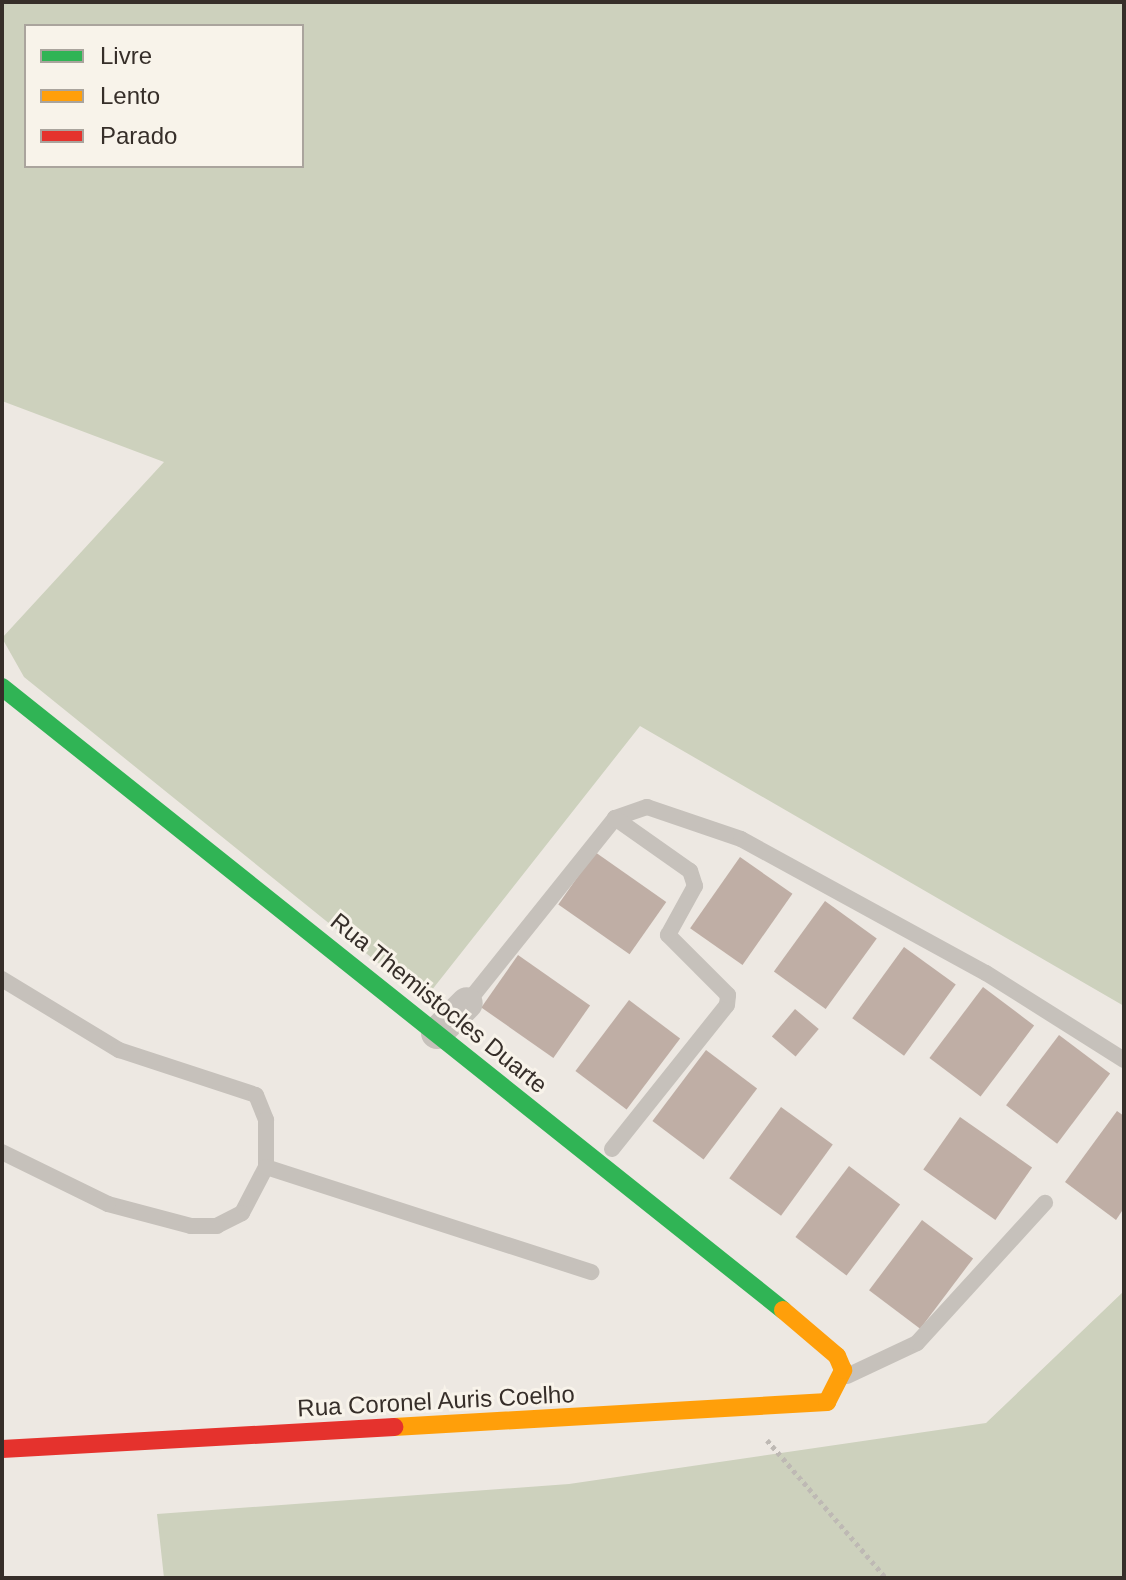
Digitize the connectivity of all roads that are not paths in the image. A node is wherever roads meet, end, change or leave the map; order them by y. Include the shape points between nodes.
1 (2, 687) edge
2 (615, 818) junction
3 (2, 979) edge
4 (467, 1003) joint
5 (437, 1033) junction
6 (1124, 1060) edge
7 (2, 1152) edge
8 (606, 1156) junction
9 (266, 1167) junction
10 (1045, 1203) dead end
11 (591, 1272) dead end
12 (842, 1370) junction
13 (2, 1449) edge

1 - 5 street, Rua Themistocles Duarte
2 - 4 lane
2 - 6 lane via 647,807 741,839 986,973
2 - 8 lane via 690,871 695,886 668,935 728,995 727,1005
3 - 9 lane via 119,1050 256,1095 266,1120
4 - 5 street
5 - 8 street, Rua Themistocles Duarte
7 - 9 lane via 108,1204 191,1226 217,1226 242,1213
8 - 12 street, Rua Themistocles Duarte
9 - 11 lane
10 - 12 lane via 917,1343
12 - 13 street, Rua Coronel Auris Coelho via 827,1402

